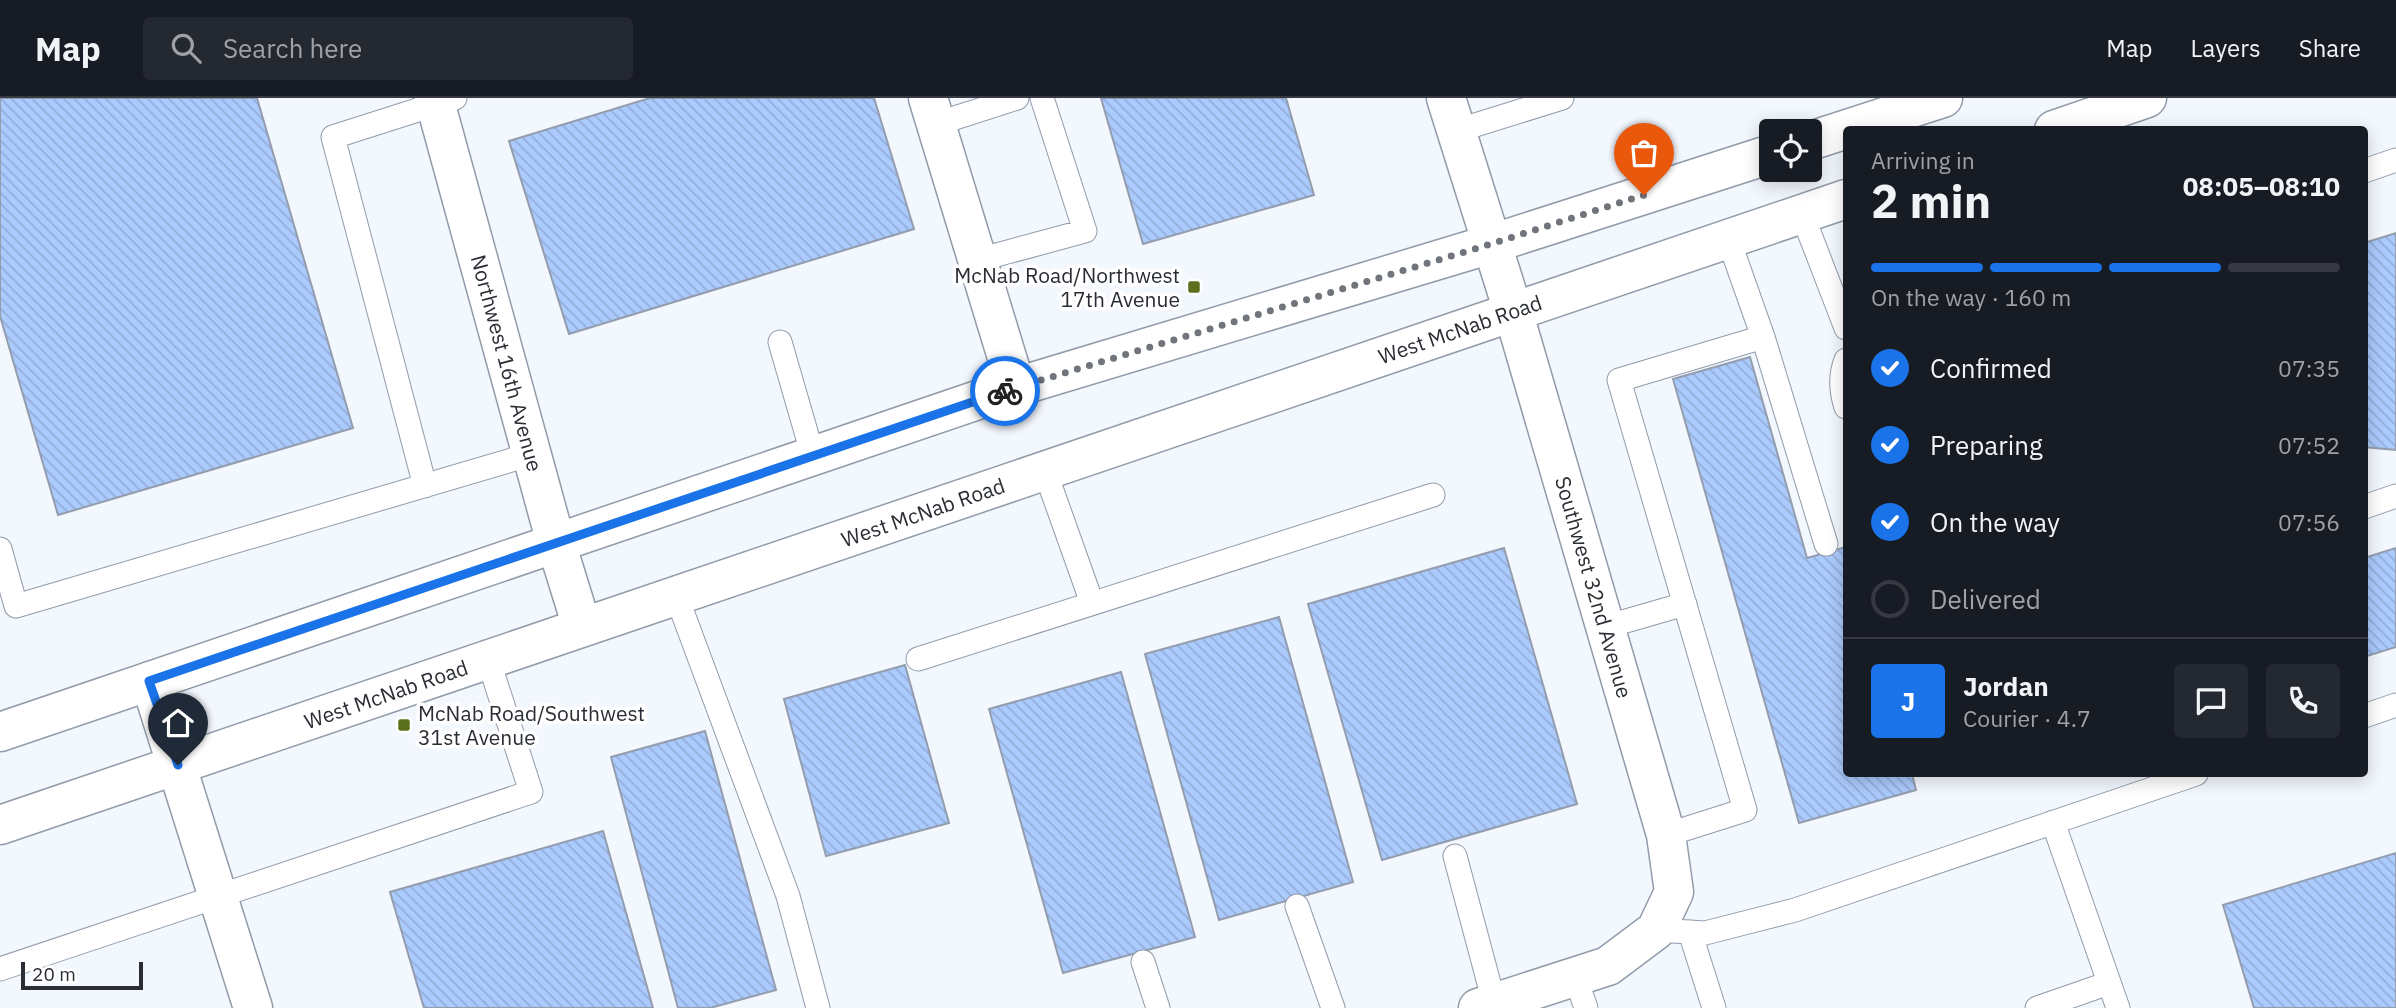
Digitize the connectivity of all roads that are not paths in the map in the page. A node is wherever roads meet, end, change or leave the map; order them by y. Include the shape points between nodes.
1 (1017, 98) edge
2 (1042, 98) edge
3 (1562, 98) edge
4 (1943, 98) edge
5 (2147, 98) edge
6 (442, 100) edge
7 (932, 111) edge
8 (1451, 114) edge
9 (1856, 126) edge
10 (2065, 126) edge
11 (1843, 130) edge
12 (1822, 137) edge
13 (1759, 158) edge
14 (2396, 160) edge
15 (2368, 170) edge
16 (1843, 200) edge
17 (1802, 214) junction
18 (1728, 239) junction
19 (1491, 244) junction
20 (978, 260) junction
21 (1513, 311) junction
22 (1843, 320) edge
23 (1763, 337) junction
24 (780, 342) dead end
25 (1843, 368) edge
26 (1016, 387) junction
27 (1843, 400) edge
28 (532, 454) junction
29 (813, 456) junction
30 (1045, 471) junction
31 (425, 486) junction
32 (1433, 495) dead end
33 (2396, 496) edge
34 (2368, 506) edge
35 (556, 543) junction
36 (1826, 544) dead end
37 (0, 548) edge
38 (676, 595) junction
39 (1092, 603) junction
40 (1685, 604) junction
41 (582, 627) junction
42 (1605, 627) junction
43 (488, 659) junction
44 (918, 659) dead end
45 (149, 681) junction
46 (2396, 705) edge
47 (2368, 715) edge
48 (0, 732) edge
49 (178, 765) junction
50 (2187, 777) edge
51 (2053, 822) junction
52 (0, 825) edge
53 (1666, 835) junction
54 (1455, 856) dead end
55 (218, 897) junction
56 (1297, 906) dead end
57 (1673, 931) junction
58 (1143, 962) dead end
59 (0, 969) edge
60 (2109, 983) junction
61 (1581, 992) edge
62 (1486, 1005) edge
63 (253, 1008) edge
64 (818, 1008) edge
65 (1158, 1008) edge
66 (1333, 1008) edge
67 (1714, 1008) edge
68 (2037, 1008) edge
69 (2118, 1008) edge

1 - 7 lane
2 - 20 lane via 1084,231
3 - 8 lane
4 - 9 main road
5 - 10 main road
6 - 28 main road, Northwest 16th Avenue
6 - 31 lane via 333,137
7 - 20 main road
8 - 19 main road, Southwest 32nd Avenue
11 - 12 main road
13 - 19 main road
14 - 15 lane
16 - 17 main road, West McNab Road
17 - 18 main road, West McNab Road
17 - 22 lane
18 - 21 main road, West McNab Road
18 - 23 lane
19 - 21 main road, Southwest 32nd Avenue
19 - 26 main road
20 - 26 main road
21 - 30 main road, West McNab Road
21 - 42 main road, Southwest 32nd Avenue
23 - 36 lane
23 - 40 lane via 1619,380
24 - 29 lane
25 - 27 lane
26 - 29 main road
28 - 31 lane
28 - 35 main road, Northwest 16th Avenue
29 - 35 main road
30 - 38 main road, West McNab Road
30 - 39 lane
31 - 37 lane via 16,606
32 - 39 lane
33 - 34 lane
35 - 41 main road, Northwest 16th Avenue
35 - 45 main road
38 - 41 main road, West McNab Road
38 - 64 lane via 788,896
39 - 44 lane
40 - 42 lane
40 - 53 lane via 1745,810
41 - 43 main road, West McNab Road
42 - 53 main road, Southwest 32nd Avenue
43 - 49 main road, West McNab Road
43 - 55 lane via 531,792
45 - 48 main road
45 - 49 main road
46 - 47 lane
49 - 52 main road, West McNab Road
49 - 55 main road
50 - 51 lane
51 - 57 lane via 1795,910 1704,933
51 - 60 lane
53 - 57 main road, Southwest 32nd Avenue via 1674,892
54 - 62 lane
55 - 59 lane
55 - 63 main road
56 - 66 lane
57 - 61 main road via 1608,965
57 - 67 lane
58 - 65 lane
60 - 68 lane
60 - 69 lane
61 - 62 main road

